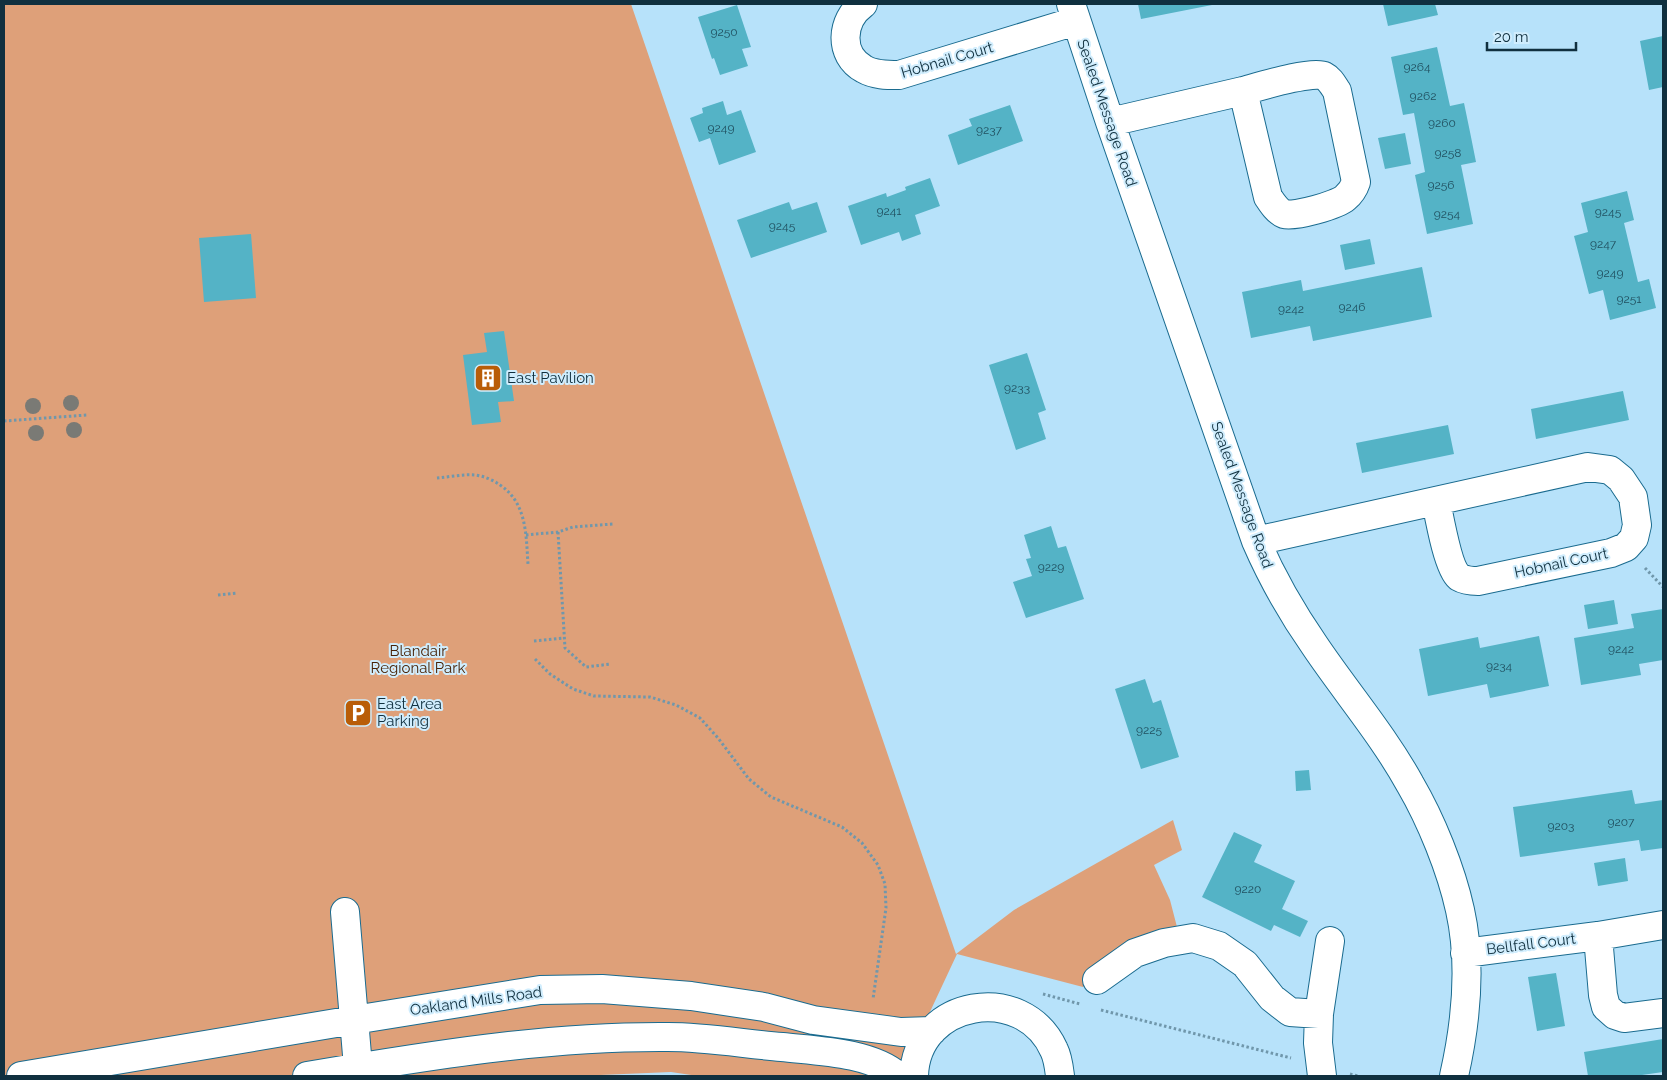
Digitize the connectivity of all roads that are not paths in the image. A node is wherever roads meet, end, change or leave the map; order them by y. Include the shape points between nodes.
1 (863, 4) edge
2 (1074, 13) edge
3 (1243, 91) junction
4 (1110, 122) junction
5 (1436, 501) junction
6 (1256, 540) junction
7 (345, 912) dead end
8 (1663, 925) edge
9 (1598, 936) junction
10 (1330, 941) dead end
11 (1465, 952) junction
12 (1097, 980) dead end
13 (1663, 1013) edge
14 (1319, 1014) junction
15 (354, 1020) junction
16 (932, 1031) junction
17 (358, 1068) junction
18 (1321, 1071) edge
19 (1064, 1072) edge
20 (22, 1076) edge
21 (307, 1076) edge
22 (898, 1076) edge
23 (914, 1076) edge
24 (1454, 1076) edge

1 - 2 street, Hobnail Court via 849,18 845,32 846,48 854,62 865,70 899,75
2 - 4 street, Sealed Message Road
3 - 3 street via 1268,197 1275,208 1284,214 1295,214 1337,203 1352,191 1356,182 1337,91 1330,81 1323,75 1311,75
3 - 4 street
4 - 6 street, Sealed Message Road
5 - 5 street, Hobnail Court via 1451,566 1459,576 1468,580 1478,581 1611,553 1626,548 1634,538 1637,525 1633,497 1621,479 1610,470 1588,467
5 - 6 street, Hobnail Court
6 - 11 street, Sealed Message Road via 1306,633 1380,737 1433,828 1460,911
7 - 15 street
8 - 9 street, Bellfall Court
9 - 11 street, Bellfall Court
9 - 13 street, Bellfall Court via 1606,1007 1624,1018
10 - 14 street
11 - 24 street, Sealed Message Road via 1466,1000
12 - 14 street via 1135,953 1193,938 1218,946 1245,964 1272,998 1290,1012
14 - 18 street
15 - 16 street, Oakland Mills Road via 540,990 602,989 690,996 764,1007 814,1020 901,1032
15 - 17 street
15 - 20 street, Oakland Mills Road
16 - 19 street via 950,1016 974,1008 998,1007 1022,1015 1041,1030
16 - 23 street via 920,1051
17 - 21 street
17 - 22 street via 560,1040 670,1037 816,1050 864,1059

